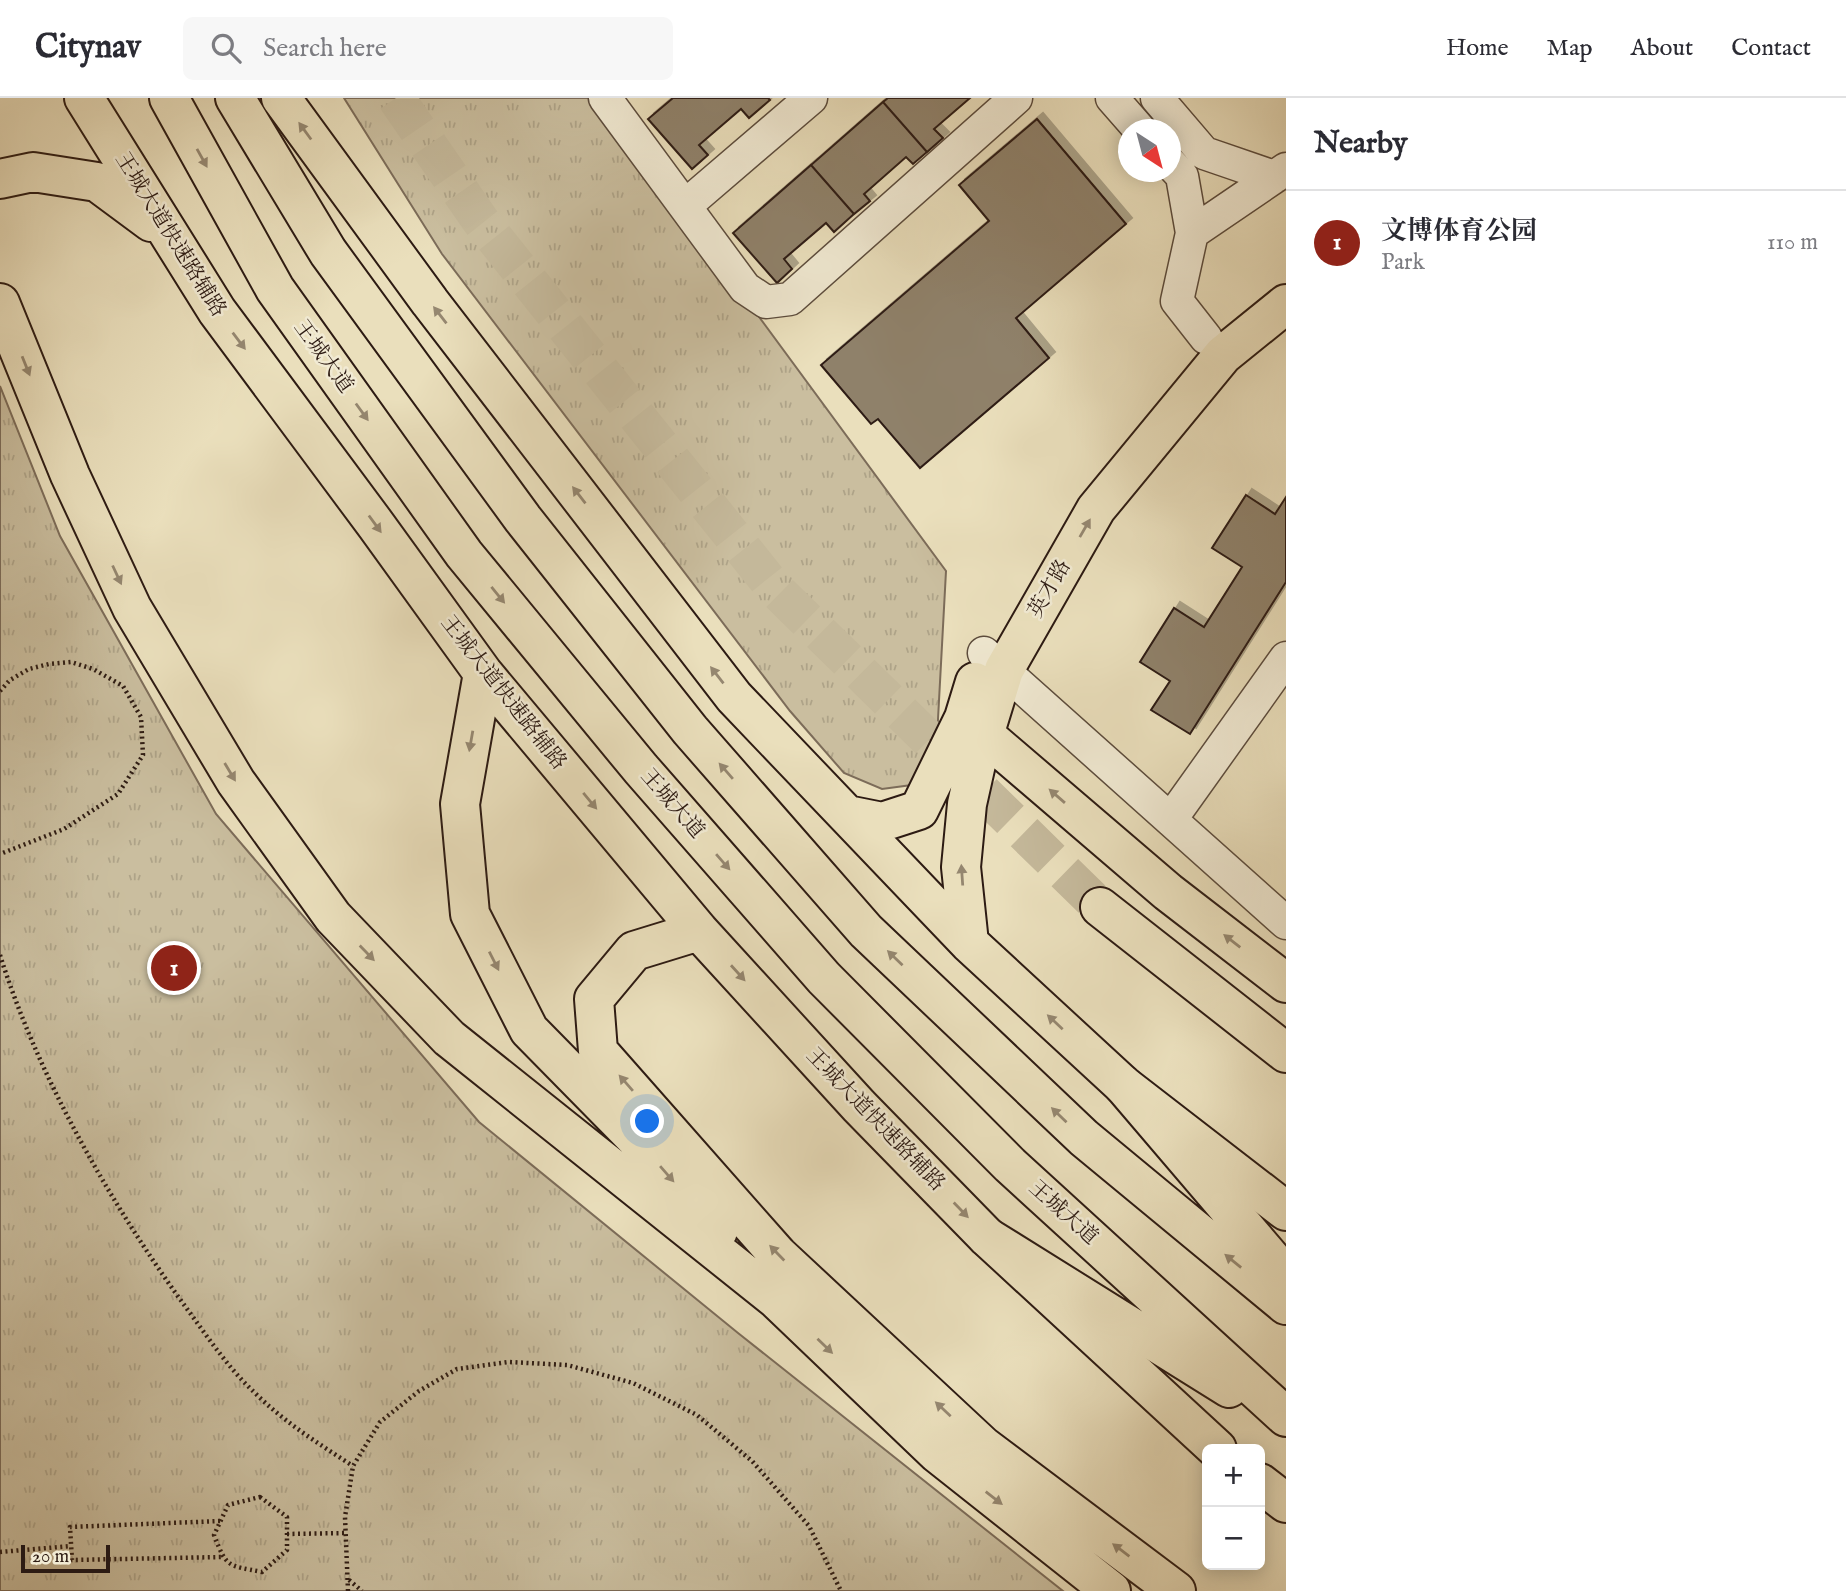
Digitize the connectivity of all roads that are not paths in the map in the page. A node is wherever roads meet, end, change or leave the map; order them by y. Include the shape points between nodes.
1 (84, 98) edge
2 (169, 98) edge
3 (235, 98) edge
4 (281, 98) edge
5 (811, 98) edge
6 (1016, 98) edge
7 (1112, 98) edge
8 (1157, 98) edge
9 (613, 101) edge
10 (1130, 119) edge
11 (1280, 173) edge
12 (1181, 175) edge
13 (0, 179) edge
14 (685, 206) junction
15 (166, 233) junction
16 (1192, 233) junction
17 (1286, 274) edge
18 (0, 303) edge
19 (1286, 304) edge
20 (1206, 338) junction
21 (1286, 658) edge
22 (994, 662) junction
23 (483, 673) junction
24 (975, 727) junction
25 (847, 815) junction
26 (1171, 819) junction
27 (1100, 907) tunnel mouth
28 (1286, 923) edge
29 (699, 931) junction
30 (969, 943) junction
31 (1286, 983) edge
32 (1286, 1053) edge
33 (1123, 1085) junction
34 (1286, 1211) edge
35 (987, 1237) junction
36 (1286, 1276) edge
37 (776, 1299) junction
38 (1286, 1304) edge
39 (1286, 1417) edge
40 (1286, 1424) edge
41 (1212, 1444) edge
42 (1265, 1487) edge
43 (1286, 1503) edge
44 (1111, 1591) edge
45 (1176, 1591) edge

1 - 15 main road, 王城大道快速路辅路
2 -> 39 main road, 王城大道 via 275,289 464,554 641,769 824,978 991,1146
38 -> 3 main road via 1084,1138 866,931 690,730 523,519 336,263
25 -> 4 main road via 734,697 430,302
5 - 14 street
6 - 14 street via 790,299 766,302 745,288
7 - 10 street
8 - 11 street via 1204,153
9 - 14 street
11 - 16 street
12 - 16 street
13 - 15 main road via 33,172 97,182
15 -> 23 main road, 王城大道快速路辅路 via 217,311
16 - 20 street via 1177,301
17 - 20 main road, 英才路
18 -> 37 main road via 70,474 132,608 236,782 332,917 449,1038
22 -> 19 main road, 英才路 via 1096,509 1223,355
20 - 22 main road, 英才路 via 1074,496
21 - 26 street
22 - 24 main road, 英才路
22 - 26 street
23 -> 29 main road, 王城大道快速路辅路
23 -> 37 main road via 460,804 470,914 529,1030 646,1149
24 - 25 main road via 919,810 882,822
30 -> 24 main road, 英才路 via 961,867 967,804 978,755
31 -> 24 main road via 1168,892
25 - 30 main road
26 - 28 street
27 - 32 main road
29 -> 35 main road, 王城大道快速路辅路
45 -> 29 main road via 984,1446 778,1255 598,1051 594,999 634,951
33 -> 30 main road
33 - 34 main road
33 - 36 main road
35 - 40 main road
35 - 41 main road
37 -> 44 main road via 937,1453
42 - 43 main road

